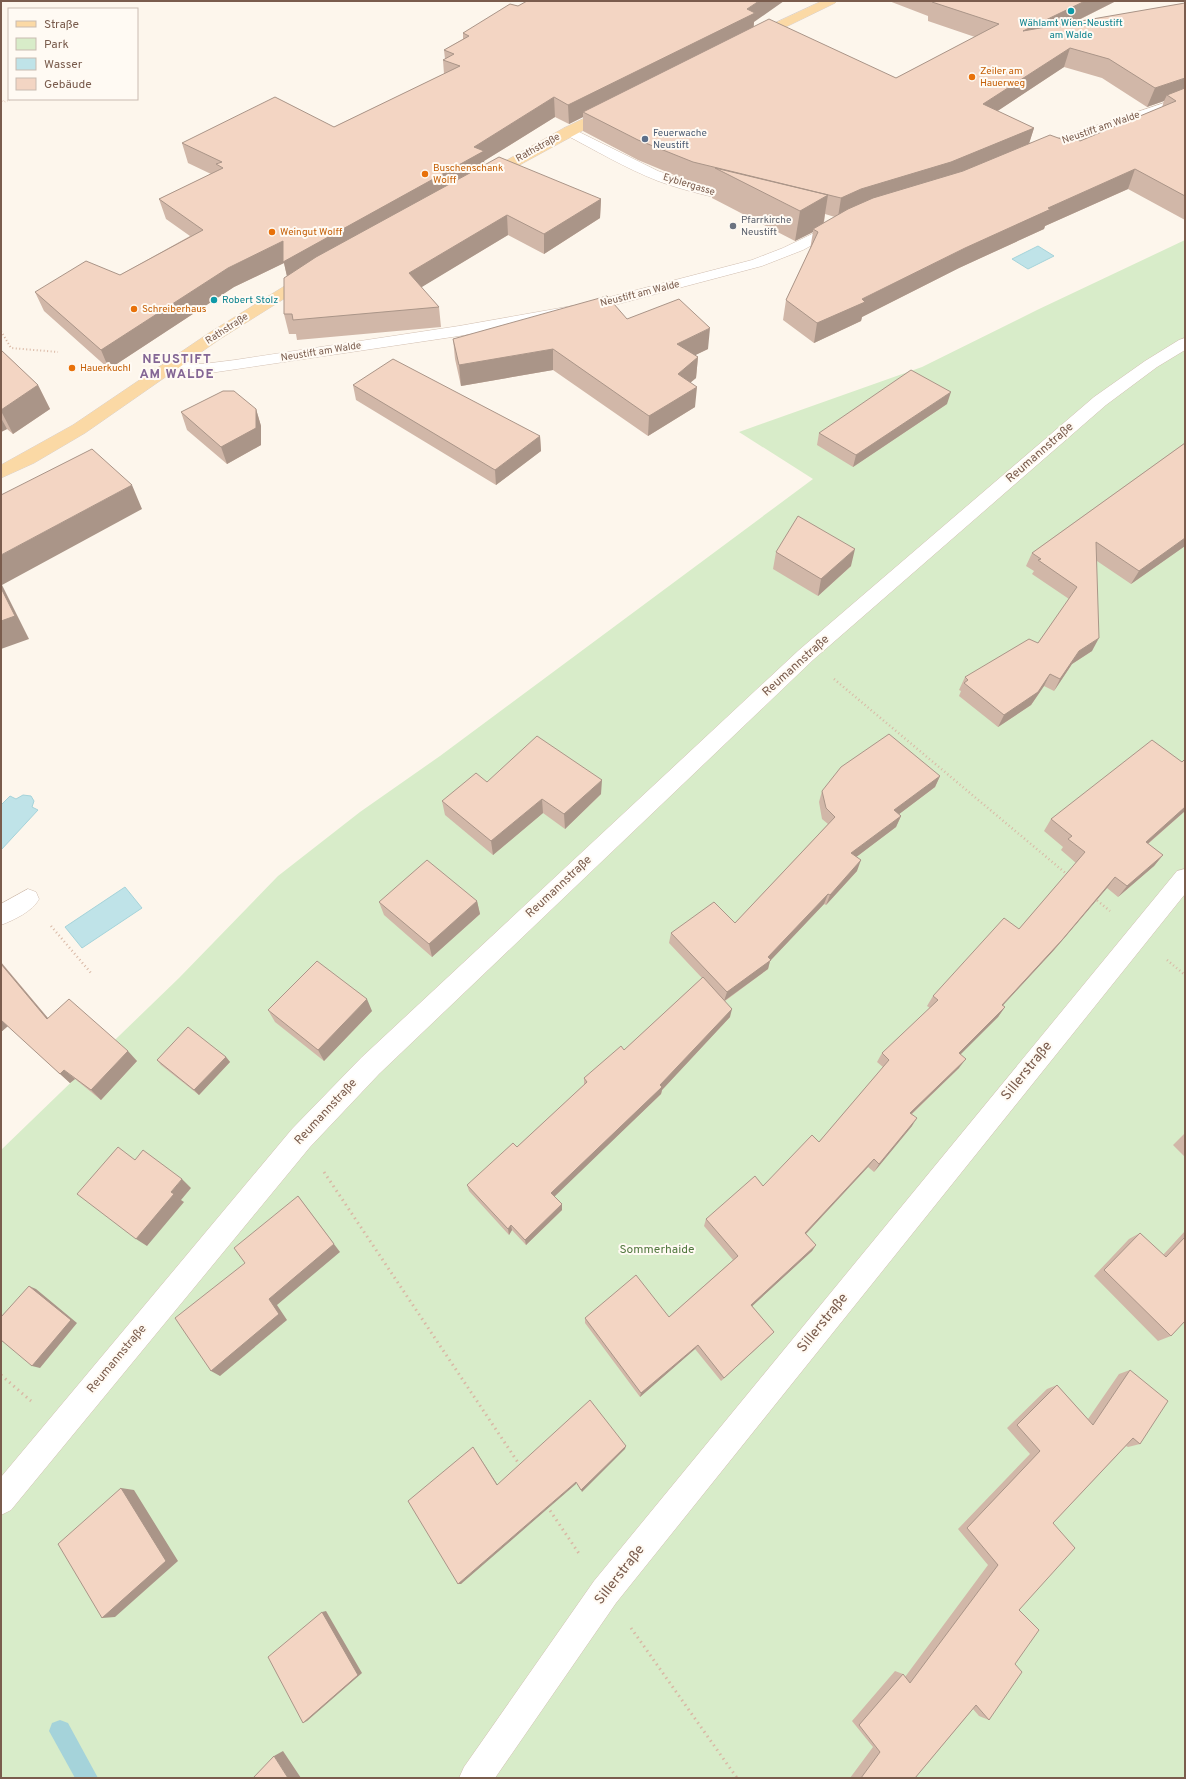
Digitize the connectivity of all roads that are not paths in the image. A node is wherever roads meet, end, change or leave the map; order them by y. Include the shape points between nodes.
1 (831, 1) edge
2 (746, 42) edge
3 (1185, 100) edge
4 (619, 106) edge
5 (569, 131) junction
6 (1030, 153) edge
7 (473, 185) edge
8 (755, 203) edge
9 (824, 220) edge
10 (321, 269) edge
11 (1185, 344) edge
12 (173, 365) junction
13 (1, 472) edge
14 (1185, 878) edge
15 (28, 899) road end
16 (1, 915) edge
17 (1, 1500) edge
18 (475, 1778) edge

1 - 2 main road
3 - 6 street, Neustift am Walde
4 - 5 main road, Rathstraße
5 - 7 main road, Rathstraße
5 - 8 street, Eyblergasse via 654,174 686,186
9 - 12 street, Neustift am Walde via 845,221 805,244 757,264 584,308 459,331 235,365 203,368
10 - 12 main road, Rathstraße
11 - 17 street, Reumannstraße via 1151,364 1100,401 806,655 370,1066 301,1138
12 - 13 main road via 73,434
14 - 18 street, Sillerstraße via 605,1592
15 - 16 street

